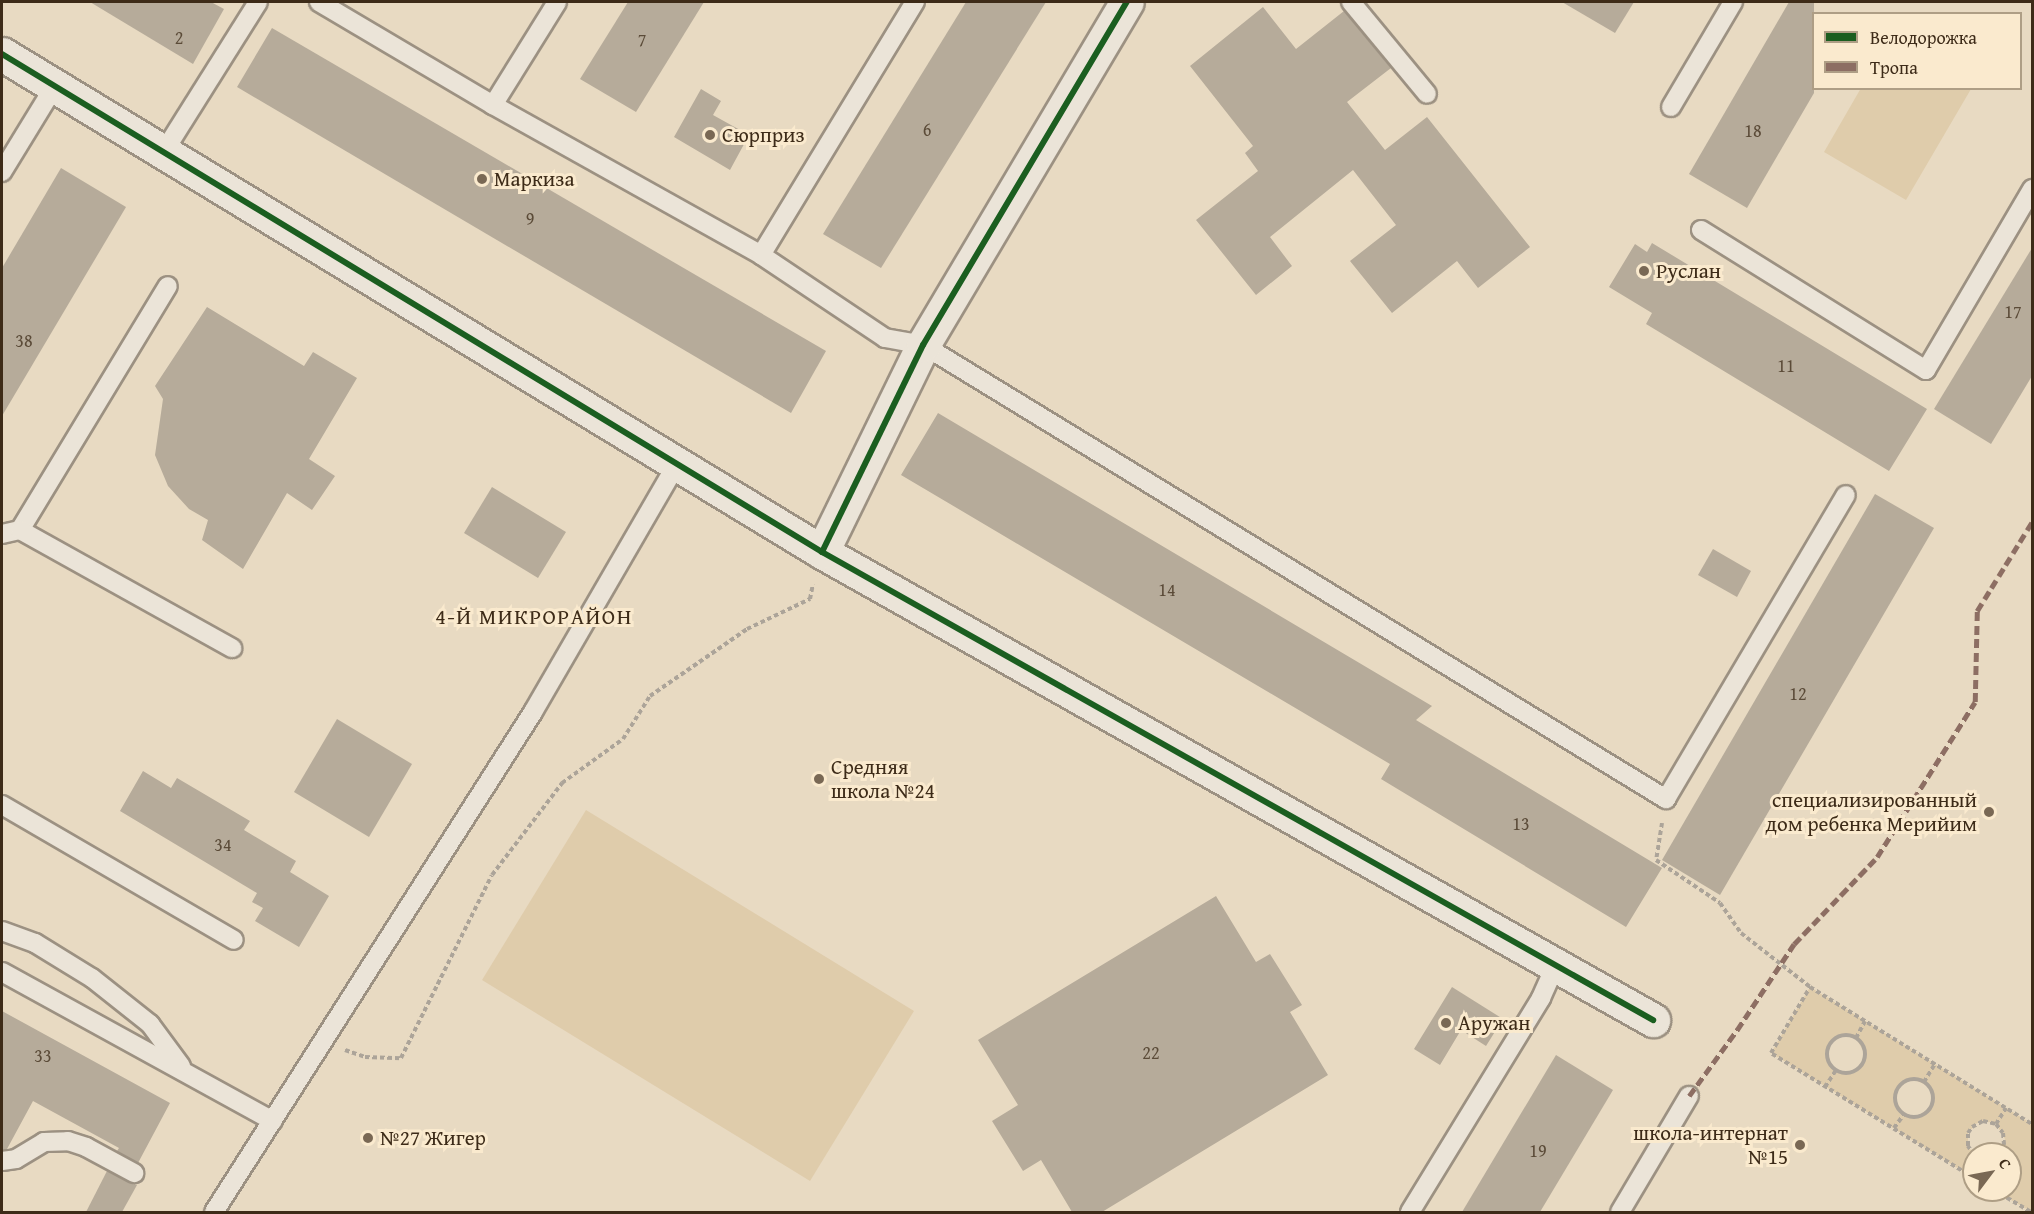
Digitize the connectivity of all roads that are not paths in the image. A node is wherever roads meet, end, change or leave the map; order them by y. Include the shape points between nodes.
1 (258, 2) edge
2 (318, 2) edge
3 (557, 2) edge
4 (915, 2) edge
5 (1127, 2) edge
6 (1351, 2) edge
7 (1733, 2) edge
8 (2, 54) edge
9 (54, 87) junction
10 (1427, 94) dead end
11 (493, 105) junction
12 (1671, 107) dead end
13 (163, 153) junction
14 (2, 172) edge
15 (2032, 189) edge
16 (1701, 230) dead end
17 (761, 255) junction
18 (168, 286) dead end
19 (923, 345) junction
20 (677, 464) junction
21 (1846, 495) dead end
22 (20, 530) junction
23 (2, 534) edge
24 (822, 552) junction
25 (232, 648) dead end
26 (2, 805) edge
27 (2, 931) edge
28 (234, 940) dead end
29 (1556, 965) junction
30 (2, 972) edge
31 (1653, 1020) dead end
32 (185, 1071) junction
33 (1689, 1096) dead end
34 (273, 1121) junction
35 (2, 1161) edge
36 (134, 1173) dead end
37 (214, 1212) edge
38 (1410, 1212) edge
39 (1620, 1212) edge

1 - 13 lane
2 - 11 lane
3 - 11 lane
4 - 17 lane
5 - 19 street
6 - 10 lane
7 - 12 lane
8 - 9 street
9 - 13 street
9 - 14 lane
11 - 17 lane
13 - 20 street
15 - 16 lane via 1926,370
17 - 19 lane via 885,338
18 - 22 lane
19 - 21 lane via 1666,799
19 - 24 street
20 - 24 street
20 - 34 lane via 533,712
22 - 23 lane
22 - 25 lane
24 - 29 street
26 - 28 lane
27 - 32 lane via 35,943 92,978 150,1024
29 - 31 street
29 - 38 lane via 1541,998
30 - 32 lane
32 - 34 lane
33 - 39 lane
34 - 37 lane
35 - 36 lane via 16,1159 44,1142 68,1141

